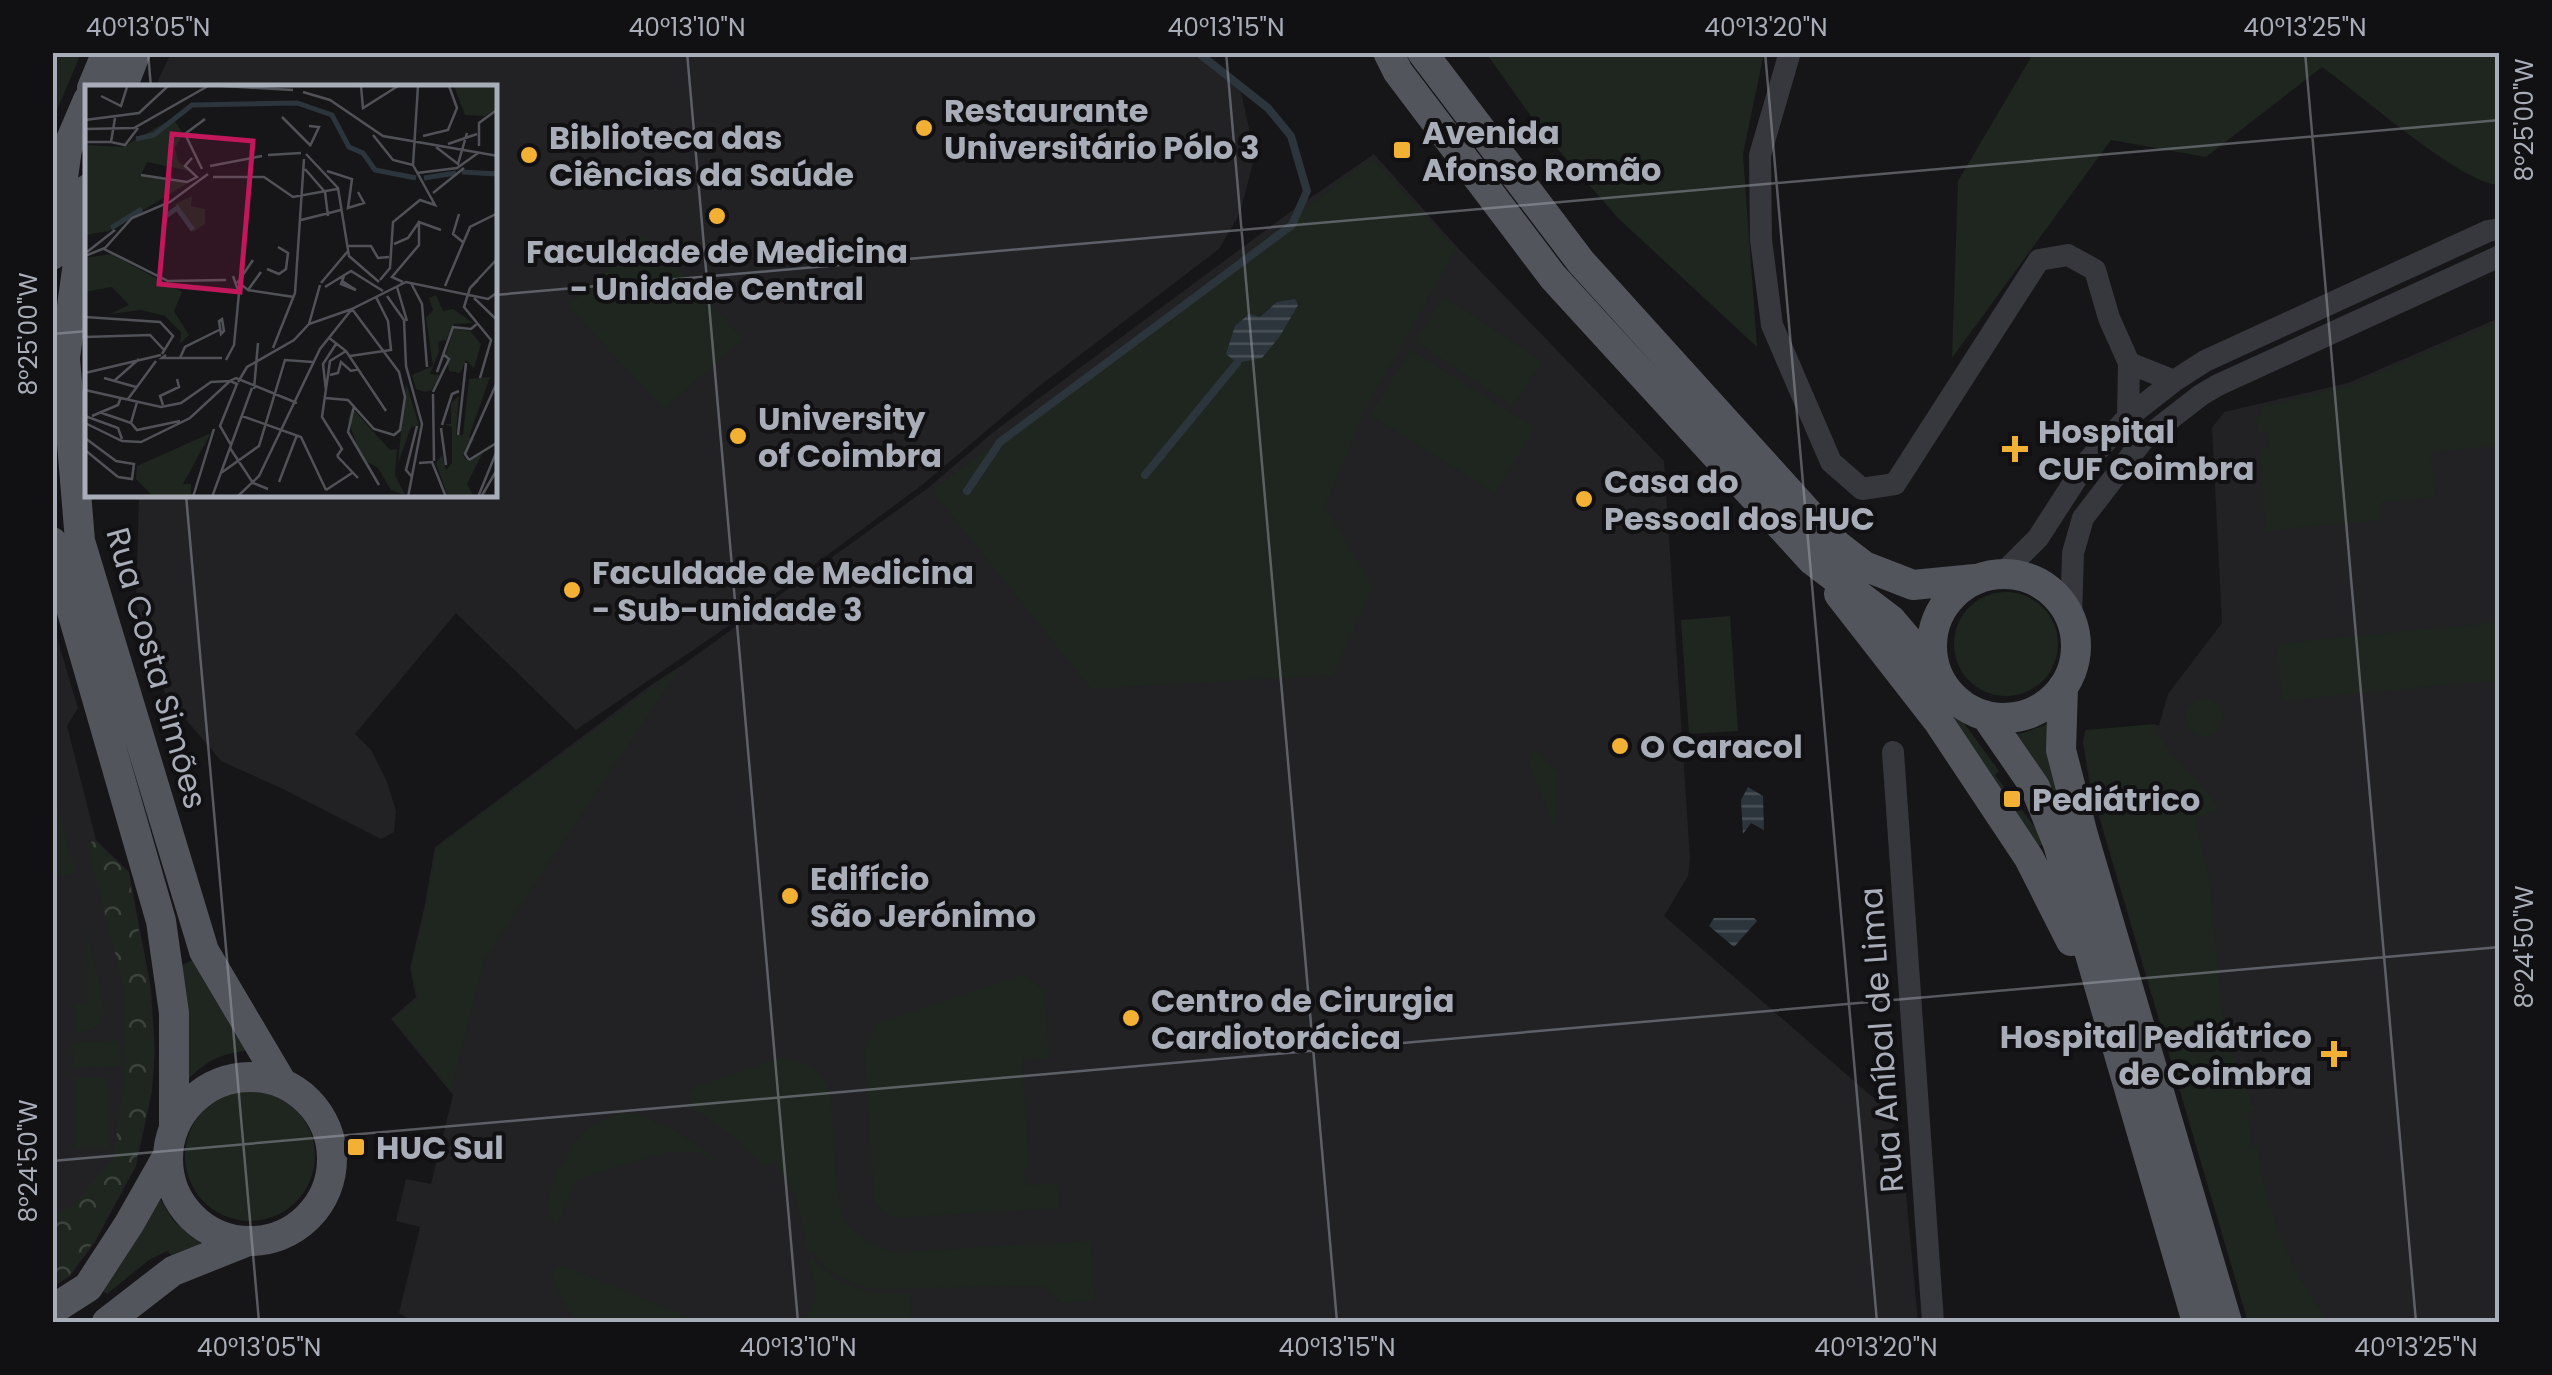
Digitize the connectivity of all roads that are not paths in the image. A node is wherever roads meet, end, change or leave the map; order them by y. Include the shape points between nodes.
1 (106, 52) edge
2 (136, 52) edge
3 (1388, 52) edge
4 (1422, 52) edge
5 (1790, 52) edge
6 (93, 85) edge
7 (123, 85) edge
8 (85, 107) edge
9 (85, 211) edge
10 (2500, 229) edge
11 (52, 255) edge
12 (2500, 256) edge
13 (2129, 363) junction
14 (2174, 381) junction
15 (2128, 417) junction
16 (52, 542) edge
17 (1812, 560) junction
18 (1989, 576) junction
19 (2071, 618) junction
20 (1936, 673) junction
21 (2063, 687) junction
22 (1986, 716) junction
23 (1893, 752) dead end
24 (2103, 1004) junction
25 (282, 1083) junction
26 (170, 1142) junction
27 (248, 1241) junction
28 (52, 1310) edge
29 (107, 1322) edge
30 (1934, 1322) edge
31 (2196, 1322) edge
32 (2227, 1322) edge

1 - 6 main road
2 - 7 main road
3 - 17 main road via 1553,276
4 - 18 main road via 1581,262 1838,546 1864,566 1913,585
5 - 13 street via 1760,155 1761,240 1772,325 1831,462 1862,489 1895,484 2040,260 2068,255 2094,270
8 - 11 main road via 68,149
9 - 25 main road, Rua Costa Simões via 65,358 80,541 204,951
10 - 14 street via 2222,353
12 - 19 street via 2218,385 2143,440 2082,518 2073,553
13 - 14 street
13 - 15 street
14 - 15 street
15 - 18 street via 2087,462 2038,538
16 - 26 main road, Rua Costa Simões via 162,921 174,1013
17 - 20 main road via 1891,620
17 - 24 main road via 1938,720 2029,858
18 - 19 main road via 2024,576 2044,585
18 - 20 main road via 1956,590 1942,608 1933,628
19 - 21 main road via 2074,666
20 - 22 main road via 1965,708
21 - 22 main road via 2037,710
21 - 32 main road via 2061,750
22 - 24 main road via 2035,787
23 - 30 street, Rua Aníbal de Lima
24 - 31 main road
25 - 26 main road via 256,1076 207,1088 187,1105
25 - 27 main road via 324,1123 330,1176 303,1222 280,1236
26 - 27 main road via 171,1182 182,1206 222,1237
26 - 28 main road via 88,1288
27 - 29 main road via 173,1271

